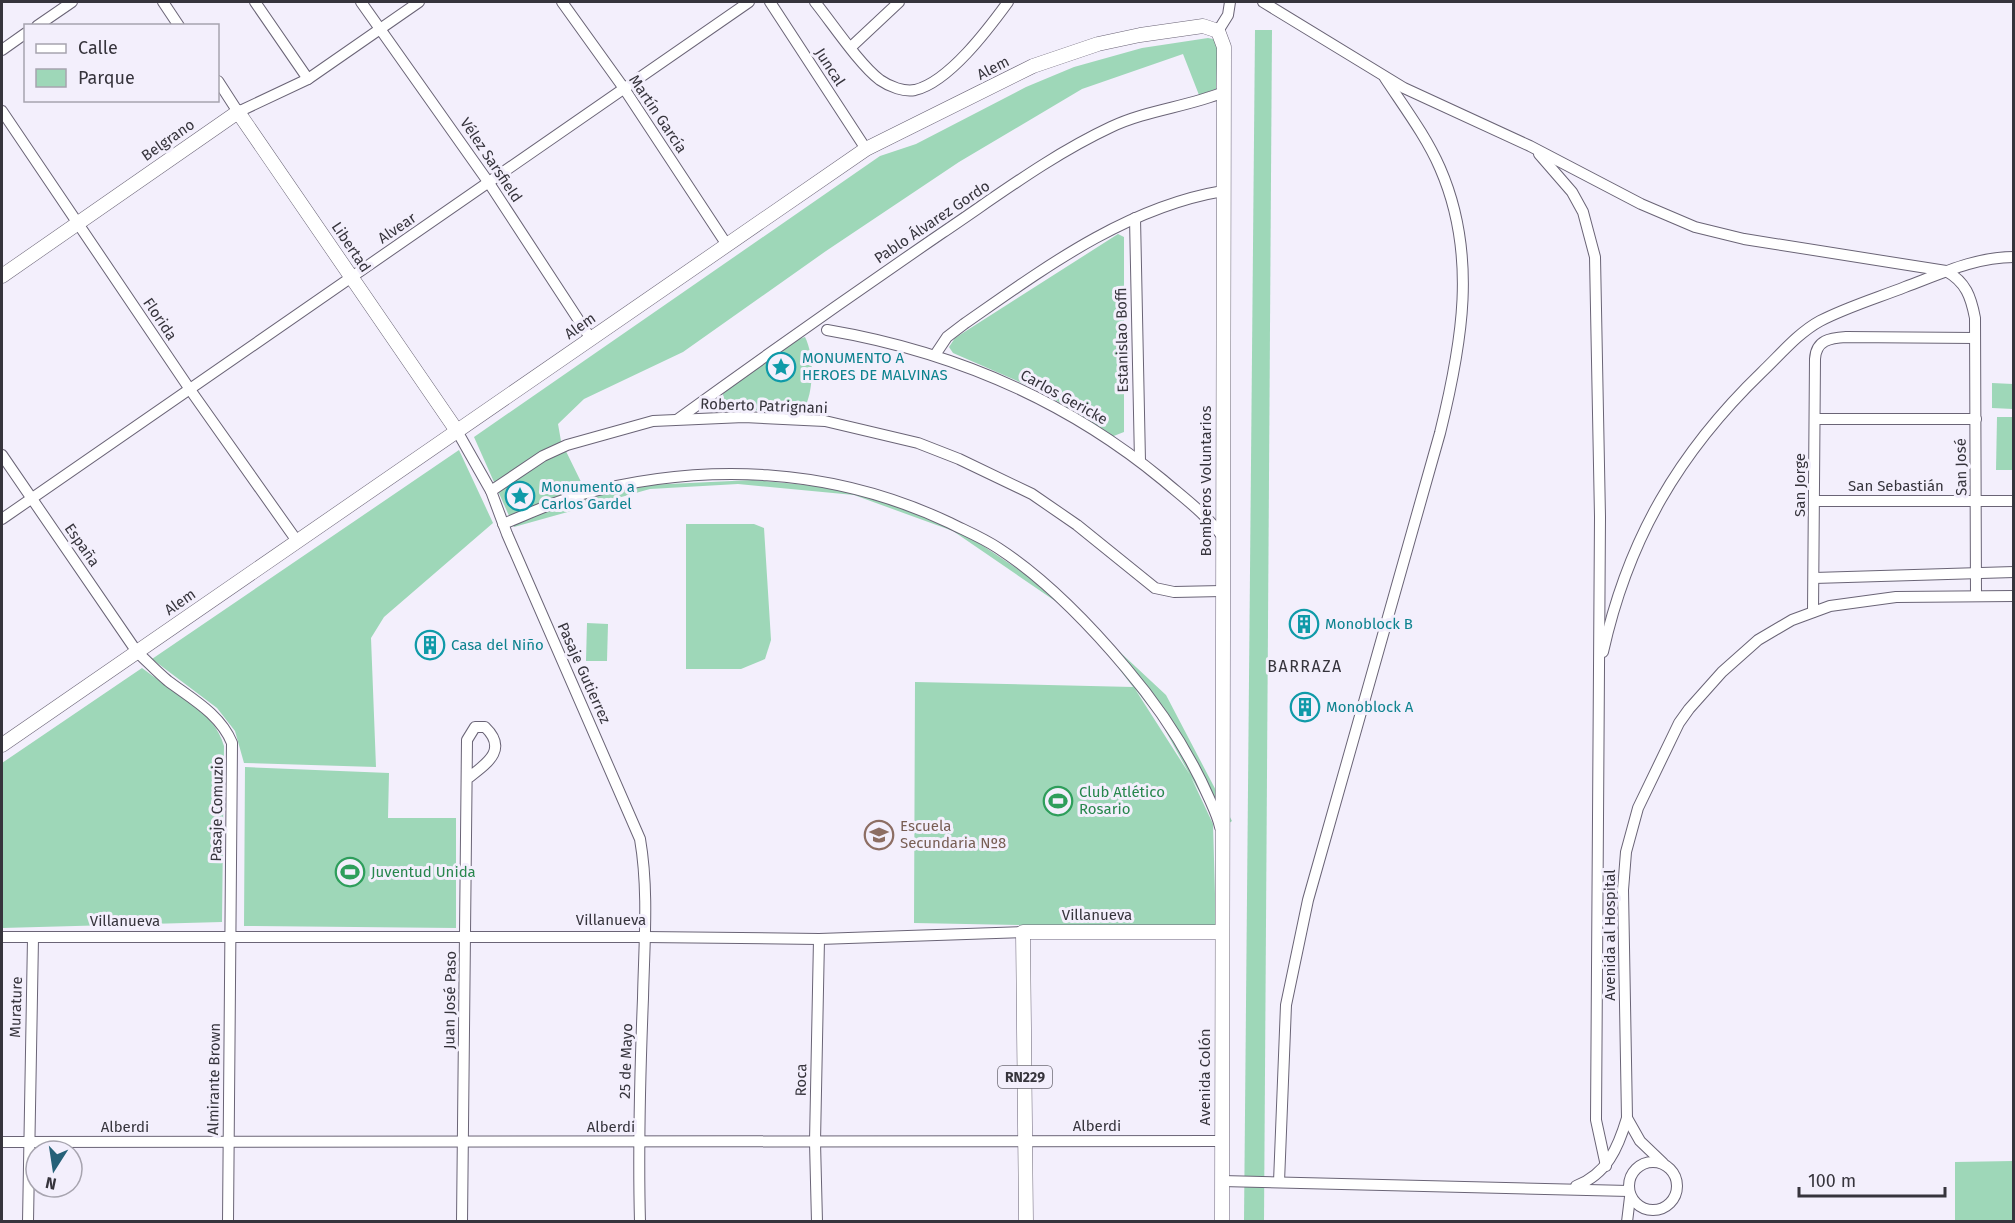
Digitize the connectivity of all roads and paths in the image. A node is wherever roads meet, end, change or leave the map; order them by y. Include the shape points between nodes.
1 (72, 2) edge
2 (163, 2) edge
3 (255, 2) edge
4 (361, 2) edge
5 (419, 2) edge
6 (562, 2) edge
7 (749, 2) edge
8 (770, 2) edge
9 (815, 2) edge
10 (899, 2) edge
11 (1008, 2) edge
12 (1230, 2) edge
13 (1263, 2) edge
14 (40, 24) edge
15 (178, 24) edge
16 (380, 28) junction
17 (1218, 31) junction
18 (24, 34) edge
19 (852, 47) junction
20 (2, 50) edge
21 (1385, 78) junction
22 (308, 79) junction
23 (219, 83) edge
24 (623, 87) junction
25 (1224, 92) junction
26 (2, 111) edge
27 (238, 112) junction
28 (1530, 146) junction
29 (866, 149) junction
30 (489, 183) junction
31 (1223, 190) junction
32 (1135, 218) junction
33 (78, 223) junction
34 (727, 245) junction
35 (2013, 257) edge
36 (1946, 271) junction
37 (2, 276) edge
38 (351, 277) junction
39 (827, 330) dead end
40 (1976, 338) junction
41 (591, 339) junction
42 (935, 356) junction
43 (191, 391) junction
44 (678, 419) junction
45 (1815, 419) junction
46 (1976, 419) junction
47 (457, 431) junction
48 (2, 455) edge
49 (1140, 461) junction
50 (491, 491) junction
51 (32, 499) junction
52 (1815, 501) junction
53 (1977, 501) junction
54 (2013, 501) edge
55 (2, 519) edge
56 (503, 524) junction
57 (1222, 536) junction
58 (297, 541) junction
59 (2013, 572) edge
60 (1977, 573) junction
61 (1814, 578) junction
62 (1222, 591) junction
63 (1976, 596) junction
64 (2013, 596) edge
65 (1813, 612) junction
66 (137, 651) junction
67 (1598, 673) junction
68 (2, 745) edge
69 (467, 779) junction
70 (1221, 839) junction
71 (1023, 932) junction
72 (1221, 932) junction
73 (2, 937) edge
74 (230, 937) junction
75 (645, 937) junction
76 (33, 938) junction
77 (467, 938) junction
78 (819, 939) junction
79 (1627, 1118) junction
80 (28, 1139) edge
81 (1221, 1141) junction
82 (2, 1142) edge
83 (24, 1142) edge
84 (84, 1142) edge
85 (228, 1142) junction
86 (463, 1142) junction
87 (638, 1142) junction
88 (815, 1142) junction
89 (1025, 1142) junction
90 (1663, 1163) junction
91 (1606, 1166) junction
92 (1221, 1181) junction
93 (1280, 1182) junction
94 (1571, 1188) junction
95 (1630, 1194) junction
96 (28, 1199) edge
97 (1646, 1209) junction
98 (28, 1221) edge
99 (228, 1221) edge
100 (462, 1221) edge
101 (640, 1221) edge
102 (817, 1221) edge
103 (1026, 1221) edge
104 (1222, 1221) edge
105 (1627, 1221) edge
106 (1642, 1221) edge

1 - 14 street
2 - 15 street
3 - 22 street
4 - 16 street, Vélez Sarsfield
5 - 16 street, Belgrano
6 - 24 street, Martín García
7 - 24 street, Alvear
8 - 29 street, Juncal
9 - 19 street
10 - 19 street
11 - 19 street via 957,62 917,90 896,88 881,80
12 - 17 street via 1228,15
13 - 21 street via 1314,30
16 - 22 street, Belgrano
16 - 30 street, Vélez Sarsfield
17 - 25 main road, Bomberos Voluntarios via 1224,43
17 - 29 main road, Alem via 1203,26 1140,35 1054,58
18 - 20 street
21 - 28 street
21 - 93 street via 1430,148 1453,202 1464,267 1463,314 1456,368 1440,433 1308,900 1291,975 1284,1035
22 - 27 street, Belgrano
23 - 27 street, Libertad
24 - 30 street, Alvear
24 - 34 street, Martín García
25 - 31 main road, Bomberos Voluntarios
25 - 44 street, Pablo Álvarez Gordo via 1113,126 1053,158
26 - 33 street, Florida
27 - 33 main road, Belgrano
27 - 38 main road, Libertad
28 - 36 street via 1641,204 1695,226 1744,239
28 - 67 street via 1572,192 1583,212 1594,257 1600,517
29 - 34 main road, Alem
30 - 38 street, Alvear
30 - 41 street, Vélez Sarsfield
31 - 32 street via 1158,207
31 - 57 main road, Bomberos Voluntarios
32 - 42 street via 1047,268 971,318 947,337
32 - 49 street, Estanislao Boffi
33 - 37 main road, Belgrano
33 - 43 street, Florida
34 - 41 main road, Alem
35 - 36 street via 1974,262
36 - 40 street, San José via 1957,277 1972,300
36 - 67 street via 1820,321 1732,401 1682,463 1652,514 1620,589
38 - 43 street, Alvear
38 - 47 main road, Libertad
39 - 42 street, Carlos Gericke via 875,338
40 - 45 street, San Jorge via 1834,338 1819,345 1815,359
40 - 46 street, San José
41 - 47 main road, Alem
42 - 49 street, Carlos Gericke via 1039,397
43 - 51 street, Alvear
43 - 58 street, Florida
44 - 50 street, Roberto Patrignani via 624,428 567,445 543,456
44 - 62 street, Roberto Patrignani via 825,421 918,443 1032,495 1077,525 1155,588 1174,592
45 - 46 street
45 - 52 street, San Jorge
46 - 53 street, San José
47 - 50 street, Pasaje Gutierrez
47 - 58 main road, Alem
48 - 51 street, España
49 - 57 street, Carlos Gericke via 1212,521
50 - 56 street, Pasaje Gutierrez
51 - 55 street, Alvear
51 - 66 street, España
52 - 53 street, San Sebastián
52 - 61 street, San Jorge
53 - 54 street, San Sebastián
53 - 60 street, San José
56 - 70 street via 578,495 644,481 715,474 823,480 924,511 998,548 1064,600 1102,640 1148,694 1185,750 1219,822
56 - 75 street, Pasaje Gutierrez via 640,839
57 - 62 main road, Bomberos Voluntarios
58 - 66 main road, Alem
59 - 60 street
60 - 61 street
60 - 63 street, San José
61 - 65 street, San Jorge
62 - 70 main road, Bomberos Voluntarios
63 - 64 street, Avenida al Hospital
63 - 65 street, Avenida al Hospital via 1869,599
65 - 79 street, Avenida al Hospital via 1758,640 1703,692 1679,723 1638,808 1626,852 1623,890
66 - 68 main road, Alem
66 - 74 street, Pasaje Comuzio via 163,677 201,704 226,728 232,742
67 - 91 street via 1596,1120
69 - 69 street, Juan José Paso via 467,740 475,727 485,727 494,735 492,756
69 - 77 street, Juan José Paso
70 - 72 main road, Bomberos Voluntarios
71 - 72 main road, Villanueva
71 - 78 street, Villanueva
71 - 89 main road, RN229
72 - 81 main road, Avenida Colón
73 - 76 street, Villanueva
74 - 76 street, Villanueva
74 - 77 street, Villanueva
74 - 85 street, Almirante Brown
75 - 77 street, Villanueva
75 - 78 street, Villanueva
75 - 87 street, 25 de Mayo
76 - 80 street, Murature
77 - 86 street, Juan José Paso
78 - 88 street, Roca
79 - 90 street via 1640,1141
79 - 91 street
81 - 89 street, Alberdi
81 - 92 main road, Avenida Colón
82 - 83 street, Alberdi
84 - 85 street, Alberdi
85 - 86 street, Alberdi
85 - 99 street, Almirante Brown
86 - 87 street, Alberdi
86 - 100 street, Juan José Paso
87 - 88 street, Alberdi
87 - 101 street, 25 de Mayo
88 - 89 street, Alberdi
88 - 102 street, Roca
89 - 103 main road, RN229
90 - 95 street via 1647,1162 1636,1168 1629,1179
90 - 97 street via 1676,1179 1676,1194 1662,1208
91 - 94 street
92 - 93 street
92 - 104 main road, Avenida Colón
93 - 94 street
94 - 95 street
95 - 97 street
95 - 105 street
96 - 98 street, Murature
97 - 106 street

